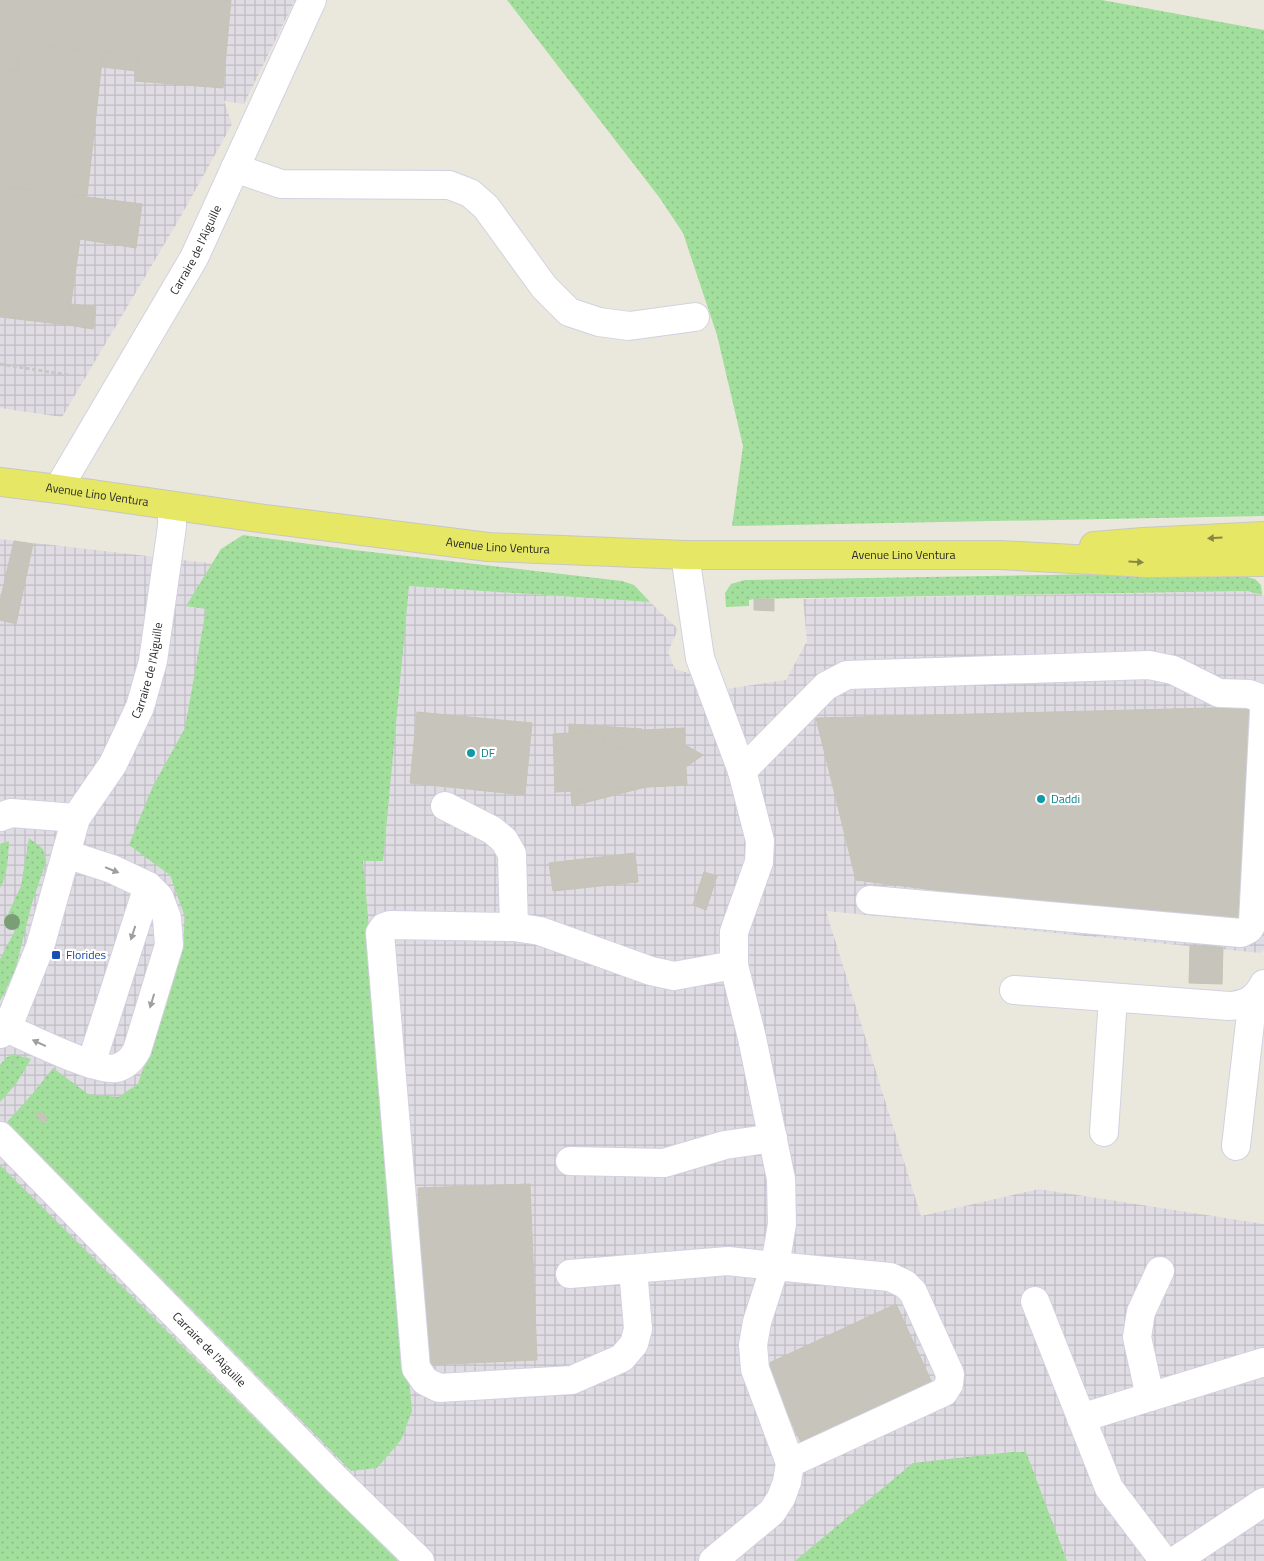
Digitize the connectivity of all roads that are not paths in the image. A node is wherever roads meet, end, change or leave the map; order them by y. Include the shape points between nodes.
1 (312, 0) edge
2 (235, 168) junction
3 (694, 317) dead end
4 (0, 482) edge
5 (58, 489) junction
6 (172, 506) junction
7 (1264, 536) edge
8 (1000, 555) junction
9 (686, 556) junction
10 (1264, 562) edge
11 (1264, 706) edge
12 (1264, 712) edge
13 (742, 771) junction
14 (444, 806) dead end
15 (4, 813) edge
16 (76, 818) junction
17 (66, 854) junction
18 (148, 886) junction
19 (870, 900) dead end
20 (514, 927) junction
21 (734, 965) junction
22 (1014, 990) dead end
23 (1257, 993) edge
24 (1113, 998) junction
25 (2, 1031) edge
26 (91, 1064) junction
27 (1104, 1132) dead end
28 (0, 1136) edge
29 (773, 1138) junction
30 (1236, 1146) dead end
31 (570, 1161) dead end
32 (774, 1266) junction
33 (634, 1269) junction
34 (1160, 1271) dead end
35 (570, 1274) dead end
36 (1035, 1301) dead end
37 (1264, 1362) edge
38 (1150, 1397) junction
39 (1081, 1418) junction
40 (790, 1463) junction
41 (1264, 1502) edge
42 (420, 1561) edge
43 (713, 1561) edge
44 (1164, 1561) edge
45 (1175, 1561) edge

1 - 2 street, Carraire de l'Aiguille
2 - 3 street via 281,184 449,185 470,193 486,207 544,287 569,312 599,322 629,326
2 - 5 street, Carraire de l'Aiguille via 194,258
4 - 5 main road, Avenue Lino Ventura
5 - 6 main road, Avenue Lino Ventura
6 - 9 main road, Avenue Lino Ventura via 488,547
6 - 16 street, Carraire de l'Aiguille via 171,535 153,661 140,707 113,764
7 -> 8 main road, Avenue Lino Ventura via 1144,542
8 - 9 main road, Avenue Lino Ventura
8 -> 10 main road, Avenue Lino Ventura via 1147,563
9 - 13 street via 700,658
11 - 13 street via 1260,698 1249,694 1219,693 1173,670 1150,665 847,675 826,686
12 - 19 street via 1253,922 1241,933
13 - 21 street via 760,841 759,862 734,932
14 - 20 street via 492,830 504,840 512,854
15 - 16 street
16 - 17 street, Carraire de l'Aiguille
17 -> 18 street via 112,869
17 - 25 street, Carraire de l'Aiguille via 40,947 13,1014
18 -> 26 street
18 -> 26 street via 159,897 167,918 169,945 137,1050 131,1061 116,1068
20 - 21 street via 540,930 651,971 674,976
20 - 33 street via 390,925 380,932 416,1368 425,1381 439,1388 572,1380 622,1358 634,1344 638,1329
21 - 29 street
22 - 24 street
23 - 24 street via 1240,1005 1229,1006
23 - 30 street via 1251,1014
24 - 27 street
26 -> 25 street
28 - 42 street, Carraire de l'Aiguille
29 - 31 street via 725,1145 664,1163
29 - 32 street via 781,1179 782,1224
32 - 33 street via 728,1261
32 - 40 street via 753,1345 755,1369
32 - 40 street via 890,1277 905,1284 913,1292 950,1374 944,1392
33 - 35 street
34 - 38 street via 1141,1312 1137,1337
36 - 39 street
37 - 38 street
38 - 39 street
39 - 44 street via 1109,1488
40 - 43 street via 787,1482 772,1512
41 - 45 street

